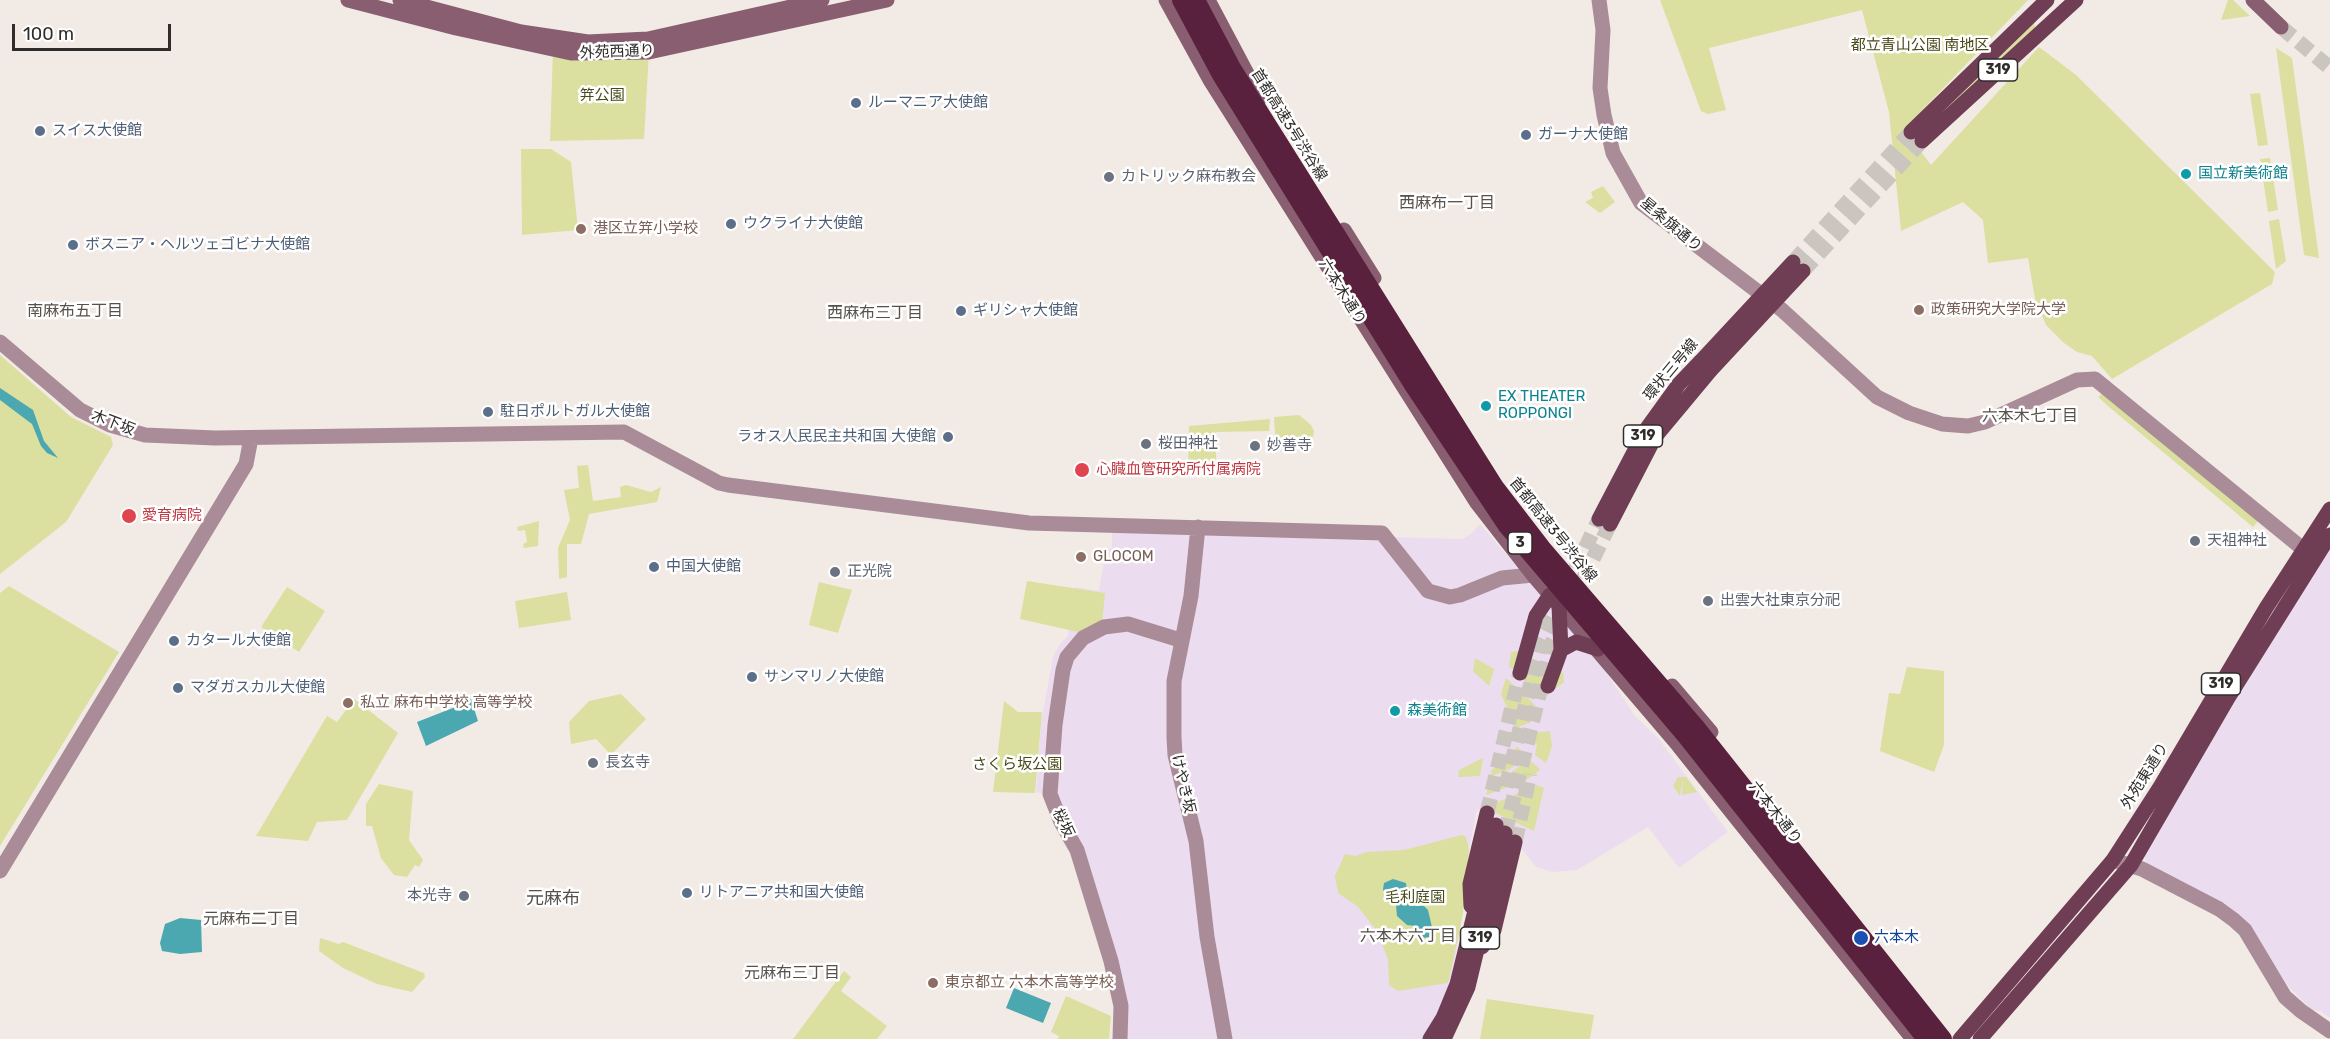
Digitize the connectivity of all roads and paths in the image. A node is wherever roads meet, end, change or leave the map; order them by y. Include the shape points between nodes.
1 (348, 0) edge
2 (400, 0) edge
3 (822, 0) edge
4 (887, 0) edge
5 (1166, 0) edge
6 (1176, 0) edge
7 (1181, 0) edge
8 (1198, 0) edge
9 (1208, 0) edge
10 (1599, 0) edge
11 (2047, 0) edge
12 (2076, 0) edge
13 (2253, 0) edge
14 (2281, 27) tunnel mouth
15 (1261, 99) junction
16 (1244, 133) junction
17 (1299, 162) junction
18 (1798, 266) tunnel mouth
19 (0, 342) edge
20 (251, 438) junction
21 (2330, 509) edge
22 (1604, 521) tunnel mouth
23 (1198, 527) junction
24 (2330, 535) edge
25 (2310, 554) junction
26 (1533, 575) junction
27 (1554, 592) junction
28 (1590, 593) junction
29 (1560, 607) junction
30 (1180, 640) junction
31 (1598, 649) junction
32 (1561, 650) junction
33 (1521, 673) tunnel mouth
34 (1548, 686) dead end
35 (2112, 860) junction
36 (2131, 865) junction
37 (0, 871) edge
38 (1879, 944) junction
39 (1912, 1011) junction
40 (1900, 1022) junction
41 (2324, 1033) edge
42 (1120, 1039) edge
43 (1226, 1039) edge
44 (1430, 1039) edge
45 (1444, 1039) edge
46 (1913, 1039) edge
47 (1926, 1039) edge
48 (1934, 1039) edge
49 (1943, 1039) edge
50 (1953, 1039) edge
51 (1960, 1039) edge
52 (1980, 1039) edge

1 - 4 main road, 外苑西通り via 571,53 649,52
2 - 3 main road, 外苑西通り via 521,32 588,42 648,39
5 - 16 main road, 六本木通り via 1190,49
6 - 16 main road
7 - 47 highway, 首都高速3号渋谷線 / 3, bridge via 1227,85 1490,502 1530,556 1685,735
8 - 15 main road, bridge
8 - 49 highway, 首都高速3号渋谷線 / 3, bridge via 1232,68 1495,487 1542,549 1696,727
9 - 15 main road
10 - 25 street, 星条旗通り via 1603,30 1602,102 1613,153 1629,186 1654,214 1782,310 1877,397 1942,424 1978,425 2076,380 2095,379
11 - 12 main road, 319 via 1916,136
13 - 14 main road
15 - 17 main road
16 - 26 main road, 六本木通り via 1477,503
17 - 27 main road via 1347,267 1490,492 1555,573
17 - 28 main road, 六本木通り via 1500,481
18 - 22 main road, 環状三号線 / 319, bridge via 1705,367 1680,384 1645,431
19 - 20 street, 木下坂 via 80,410 110,425 160,437
20 - 23 street, 木下坂 via 624,432 719,483 997,521
20 - 37 street via 246,464
21 - 25 main road, 外苑東通り / 319
23 - 26 street, 木下坂 via 1382,533 1428,591 1450,597 1502,578
23 - 30 street, けやき坂 via 1191,597
24 - 25 main road, 外苑東通り / 319
25 - 35 main road, 外苑東通り / 319 via 2266,608 2160,788
25 - 36 main road, 外苑東通り / 319
26 - 27 main road, 六本木通り
27 - 28 main road
27 - 29 main road
27 - 33 main road via 1536,616
28 - 38 main road, 六本木通り via 1695,712
29 - 31 main road
29 - 32 main road
30 - 42 street, 桜坂 via 1128,624 1104,627 1083,638 1067,657 1054,725 1050,795 1077,850 1111,961 1121,1006
30 - 43 street, けやき坂 via 1174,681 1175,755 1196,841 1207,937
31 - 32 main road via 1576,642
31 - 40 main road
32 - 34 main road
35 - 36 street
35 - 51 main road, 外苑東通り / 319
36 - 41 street via 2234,920 2245,930 2285,997
36 - 52 main road, 外苑東通り / 319
38 - 39 main road via 1883,976
38 - 50 main road, 六本木通り
39 - 40 main road
39 - 48 main road
40 - 46 main road
44 - 45 main road, 319 via 1457,984 1472,924 1470,884 1501,829 1478,951 1463,1003

